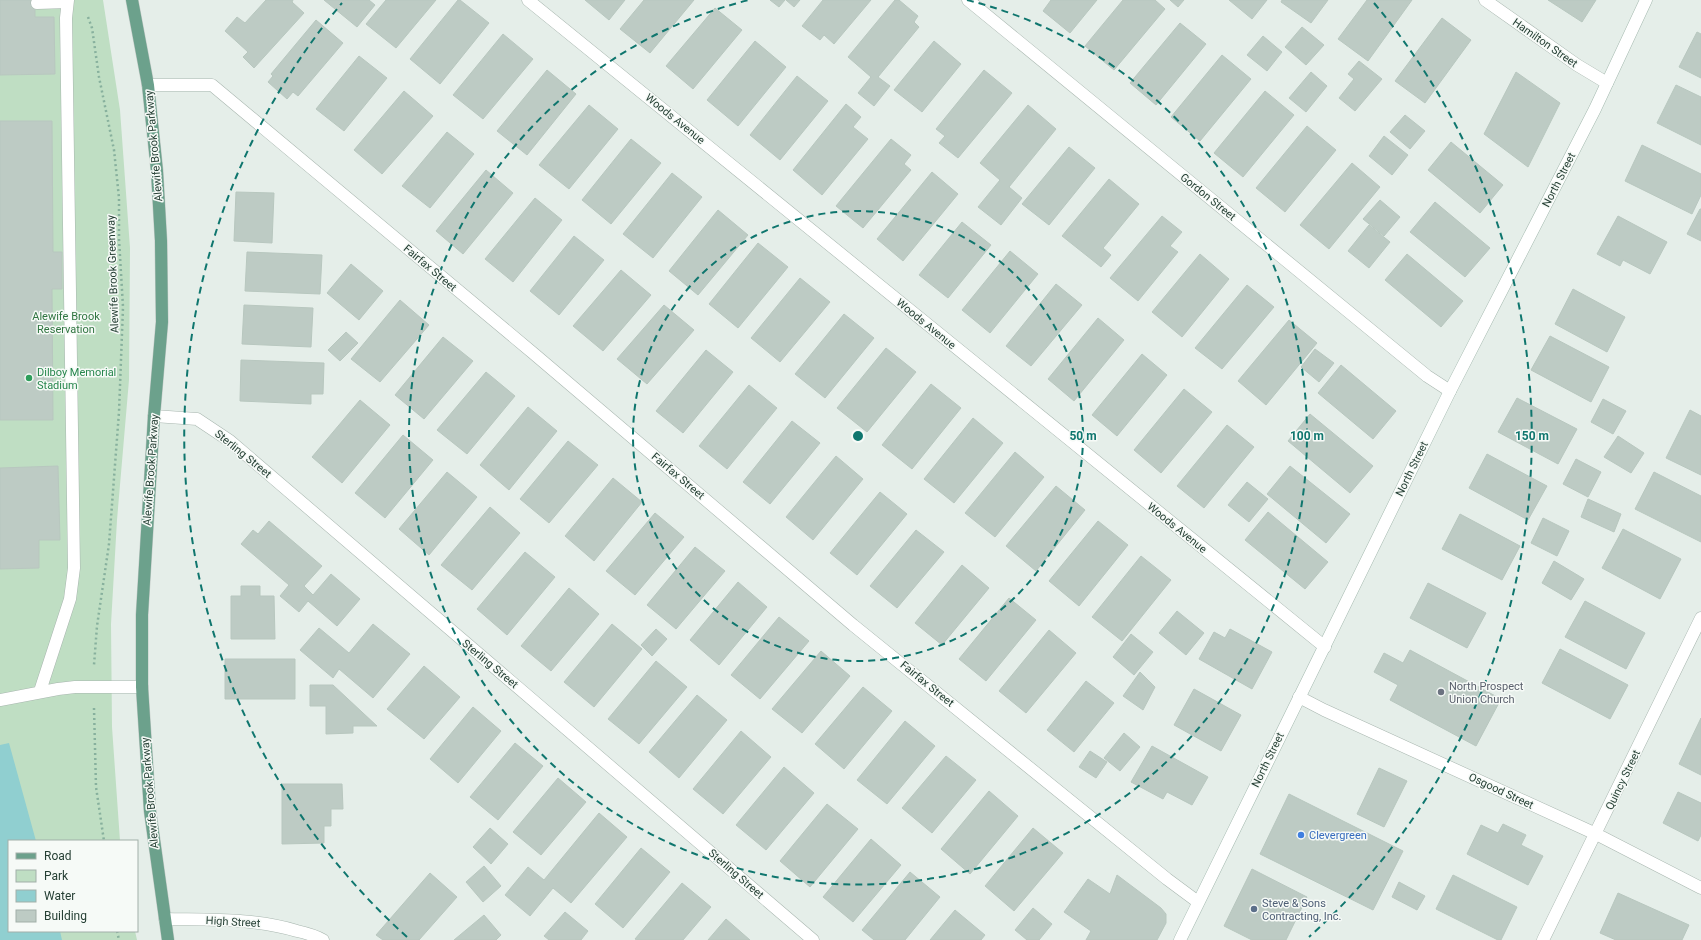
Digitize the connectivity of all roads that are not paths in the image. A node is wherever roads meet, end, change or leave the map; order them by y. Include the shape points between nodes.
1 (132, 0) edge
2 (528, 0) edge
3 (968, 0) edge
4 (1485, 0) edge
5 (1646, 0) edge
6 (68, 1) edge
7 (37, 3) dead end
8 (1606, 83) junction
9 (148, 85) junction
10 (1450, 391) junction
11 (154, 416) junction
12 (1701, 618) edge
13 (1325, 647) junction
14 (142, 687) junction
15 (40, 691) junction
16 (1299, 697) junction
17 (0, 700) edge
18 (1596, 834) junction
19 (1701, 888) edge
20 (1198, 902) junction
21 (165, 919) junction
22 (168, 940) edge
23 (323, 940) edge
24 (813, 940) edge
25 (1180, 940) edge
26 (1543, 940) edge

1 - 9 main road, Alewife Brook Parkway
2 - 13 street, Woods Avenue
3 - 10 street, Gordon Street via 1427,376
4 - 8 street, Hamilton Street
5 - 8 street, North Street
6 - 7 street
6 - 15 street via 66,18 74,568 70,599
8 - 10 street, North Street
9 - 11 main road, Alewife Brook Parkway via 161,241 162,322
9 - 20 street, Fairfax Street via 212,85 853,625
10 - 13 street, North Street
11 - 14 main road, Alewife Brook Parkway via 142,615
11 - 24 street, Sterling Street via 197,419 230,441
12 - 18 street, Quincy Street
13 - 16 street, North Street
14 - 15 street via 75,687
14 - 21 main road, Alewife Brook Parkway via 150,811
15 - 17 street
16 - 18 street, Osgood Street
16 - 20 street, North Street
18 - 19 street, Osgood Street
18 - 26 street, Quincy Street
20 - 25 street, North Street
21 - 22 main road, Alewife Brook Parkway
21 - 23 street, High Street via 250,921 287,928

